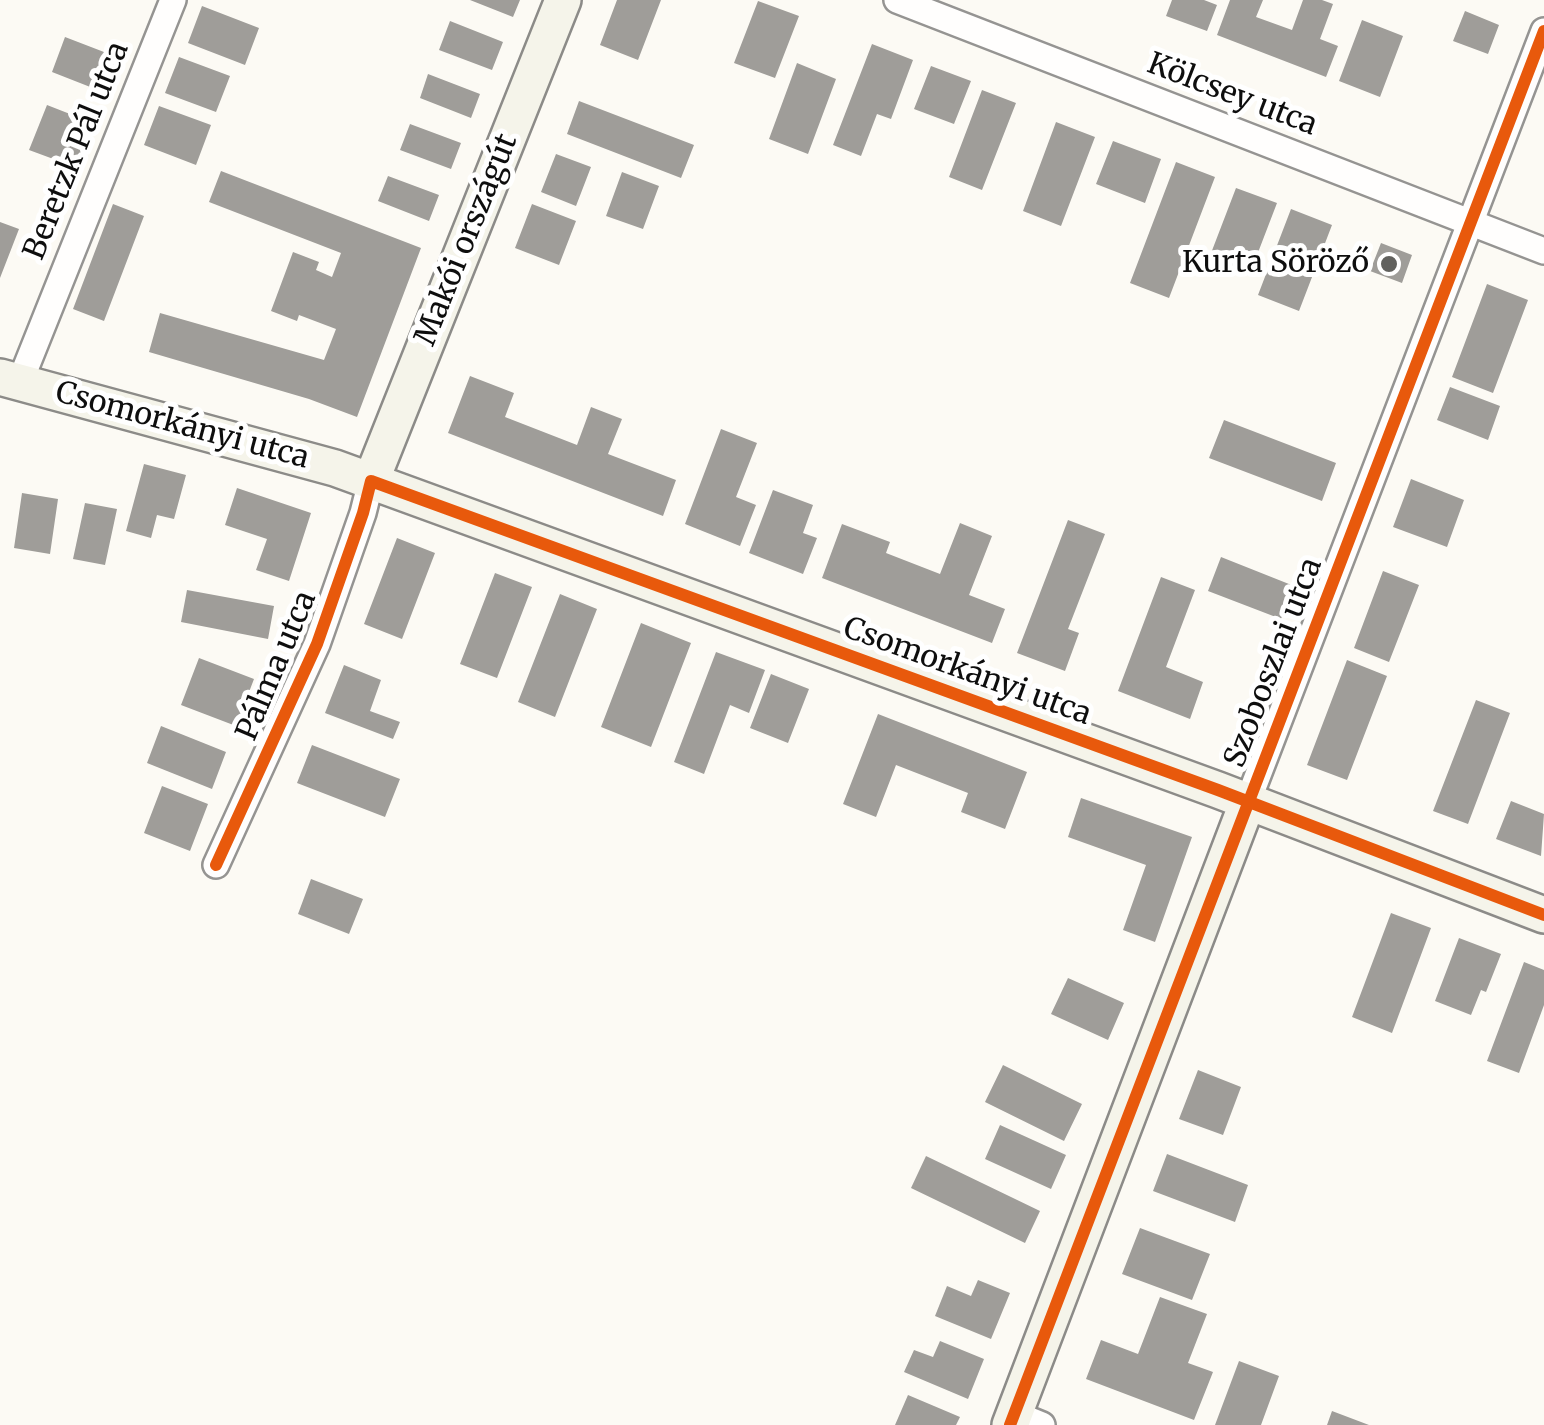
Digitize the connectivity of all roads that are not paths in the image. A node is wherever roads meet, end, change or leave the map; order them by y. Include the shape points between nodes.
1 (173, 0) edge
2 (563, 0) edge
3 (896, 0) edge
4 (1544, 31) edge
5 (1470, 222) junction
6 (1544, 251) edge
7 (10, 380) edge
8 (371, 481) junction
9 (1248, 801) junction
10 (216, 866) dead end
11 (1544, 915) edge
12 (1022, 1421) edge

1 - 7 street, Beretzk Pál utca
2 - 8 street, Makói országút
3 - 5 street, Kölcsey utca
4 - 5 street, Szoboszlai utca
5 - 6 street, Kölcsey utca
5 - 9 street, Szoboszlai utca
7 - 8 street, Csomorkányi utca
8 - 9 street, Csomorkányi utca
8 - 10 street, Pálma utca via 317,644
9 - 11 street, Csomorkányi utca
9 - 12 street, Szoboszlai utca

